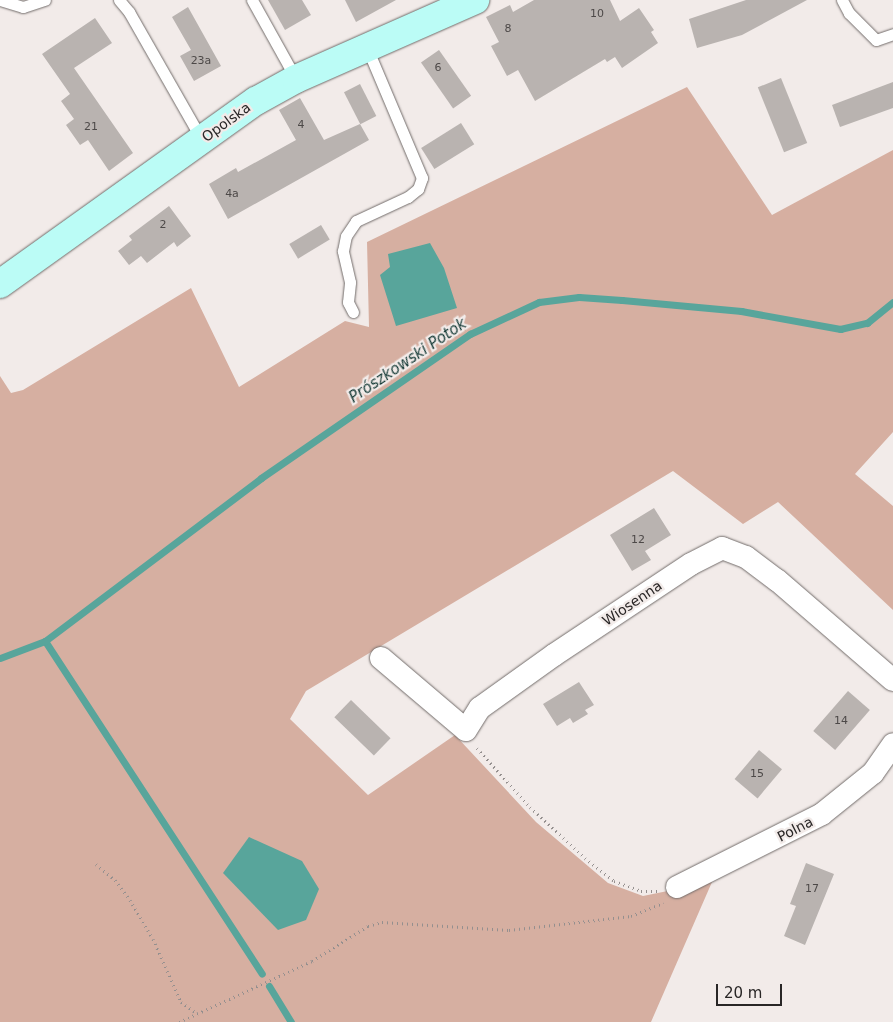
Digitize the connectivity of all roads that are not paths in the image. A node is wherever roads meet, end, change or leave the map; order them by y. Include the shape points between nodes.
1 (0, 0) edge
2 (45, 0) edge
3 (119, 0) edge
4 (252, 0) edge
5 (475, 0) edge
6 (842, 0) edge
7 (893, 34) edge
8 (367, 48) junction
9 (296, 79) junction
10 (202, 140) junction
11 (0, 284) edge
12 (353, 312) dead end
13 (381, 658) dead end
14 (893, 680) edge
15 (893, 744) edge
16 (677, 887) road end

1 - 2 lane via 23,7
3 - 10 lane
4 - 9 lane
5 - 8 street, Opolska
6 - 7 lane via 849,13 876,40
8 - 9 street, Opolska
8 - 12 lane via 422,178 418,189 408,197 356,221 346,236 343,251 350,282 348,302
9 - 10 street, Opolska via 256,101
10 - 11 street, Opolska
13 - 14 street, Wiosenna via 466,730 480,708 554,655 691,564 722,548 746,557 777,580
15 - 16 street, Polna via 873,773 822,814

